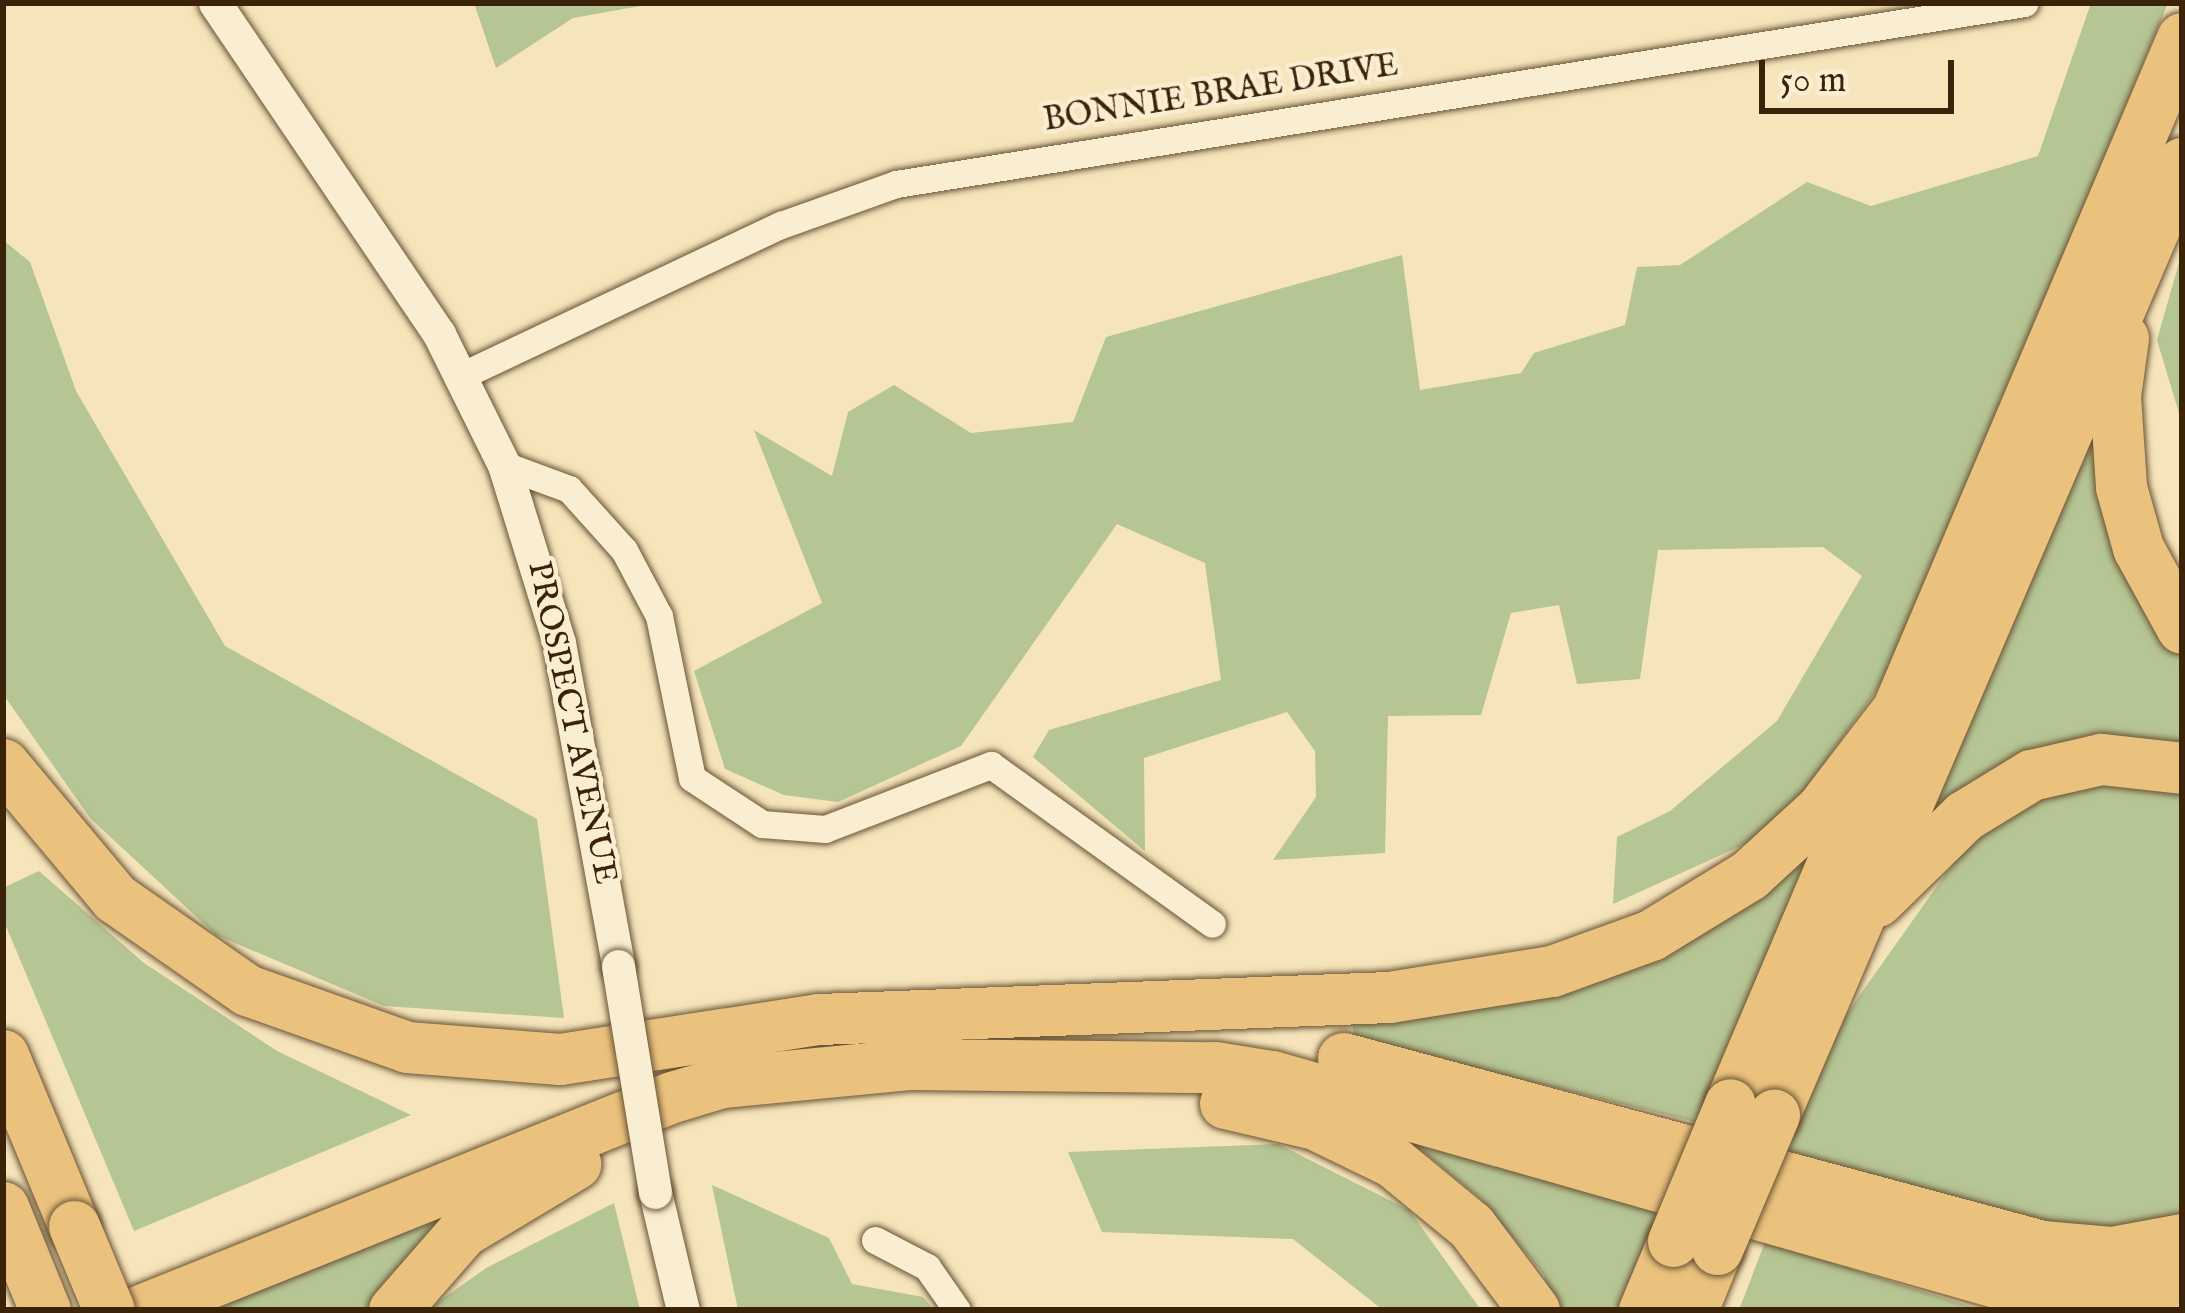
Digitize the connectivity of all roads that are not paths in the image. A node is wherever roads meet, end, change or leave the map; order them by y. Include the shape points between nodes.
1 (215, 3) edge
2 (2025, 3) edge
3 (2182, 38) edge
4 (2182, 164) edge
5 (2136, 272) junction
6 (463, 375) junction
7 (504, 465) junction
8 (2182, 628) edge
9 (1894, 714) junction
10 (3, 764) edge
11 (2182, 768) edge
12 (1856, 923) junction
13 (1212, 924) dead end
14 (1132, 1011) junction
15 (3, 1055) edge
16 (719, 1060) junction
17 (1143, 1065) junction
18 (1752, 1109) junction
19 (2182, 1239) edge
20 (875, 1240) dead end
21 (1695, 1245) junction
22 (8, 1249) edge
23 (2182, 1289) edge
24 (11, 1310) edge
25 (46, 1310) edge
26 (71, 1310) edge
27 (109, 1310) edge
28 (141, 1310) edge
29 (394, 1310) edge
30 (683, 1310) edge
31 (957, 1310) edge
32 (1534, 1310) edge
33 (1643, 1310) edge
34 (1692, 1310) edge

1 - 6 street, PROSPECT AVENUE
2 - 6 street, BONNIE BRAE DRIVE via 896,184 781,225
3 - 9 highway
4 - 5 highway
5 - 8 highway via 2118,366 2117,455 2138,548
5 - 12 highway
6 - 7 street, PROSPECT AVENUE
7 - 13 street via 569,489 624,550 659,616 692,778 762,824 825,829 991,766
7 - 30 street, PROSPECT AVENUE, bridge via 560,643
9 - 14 highway via 1834,794 1774,854 1685,917 1619,949 1460,990 1192,999
9 - 18 highway
10 - 16 highway via 115,898 201,963 298,1014 406,1047 508,1059
11 - 12 highway via 2102,759 2010,784 1942,834
12 - 18 highway
14 - 16 highway via 819,1019
14 - 19 highway via 1435,1078 2042,1246 2111,1252
15 - 27 highway, bridge
16 - 17 highway
16 - 26 highway via 609,1077 546,1112
16 - 28 highway
16 - 29 highway via 491,1210 442,1251
17 - 23 highway via 1215,1067 1329,1088 2031,1292 2108,1300
17 - 32 highway via 1219,1102 1315,1124 1393,1162 1472,1226
18 - 21 highway, bridge
20 - 31 street via 927,1268
21 - 33 highway
21 - 34 highway
22 - 24 highway
22 - 25 highway

